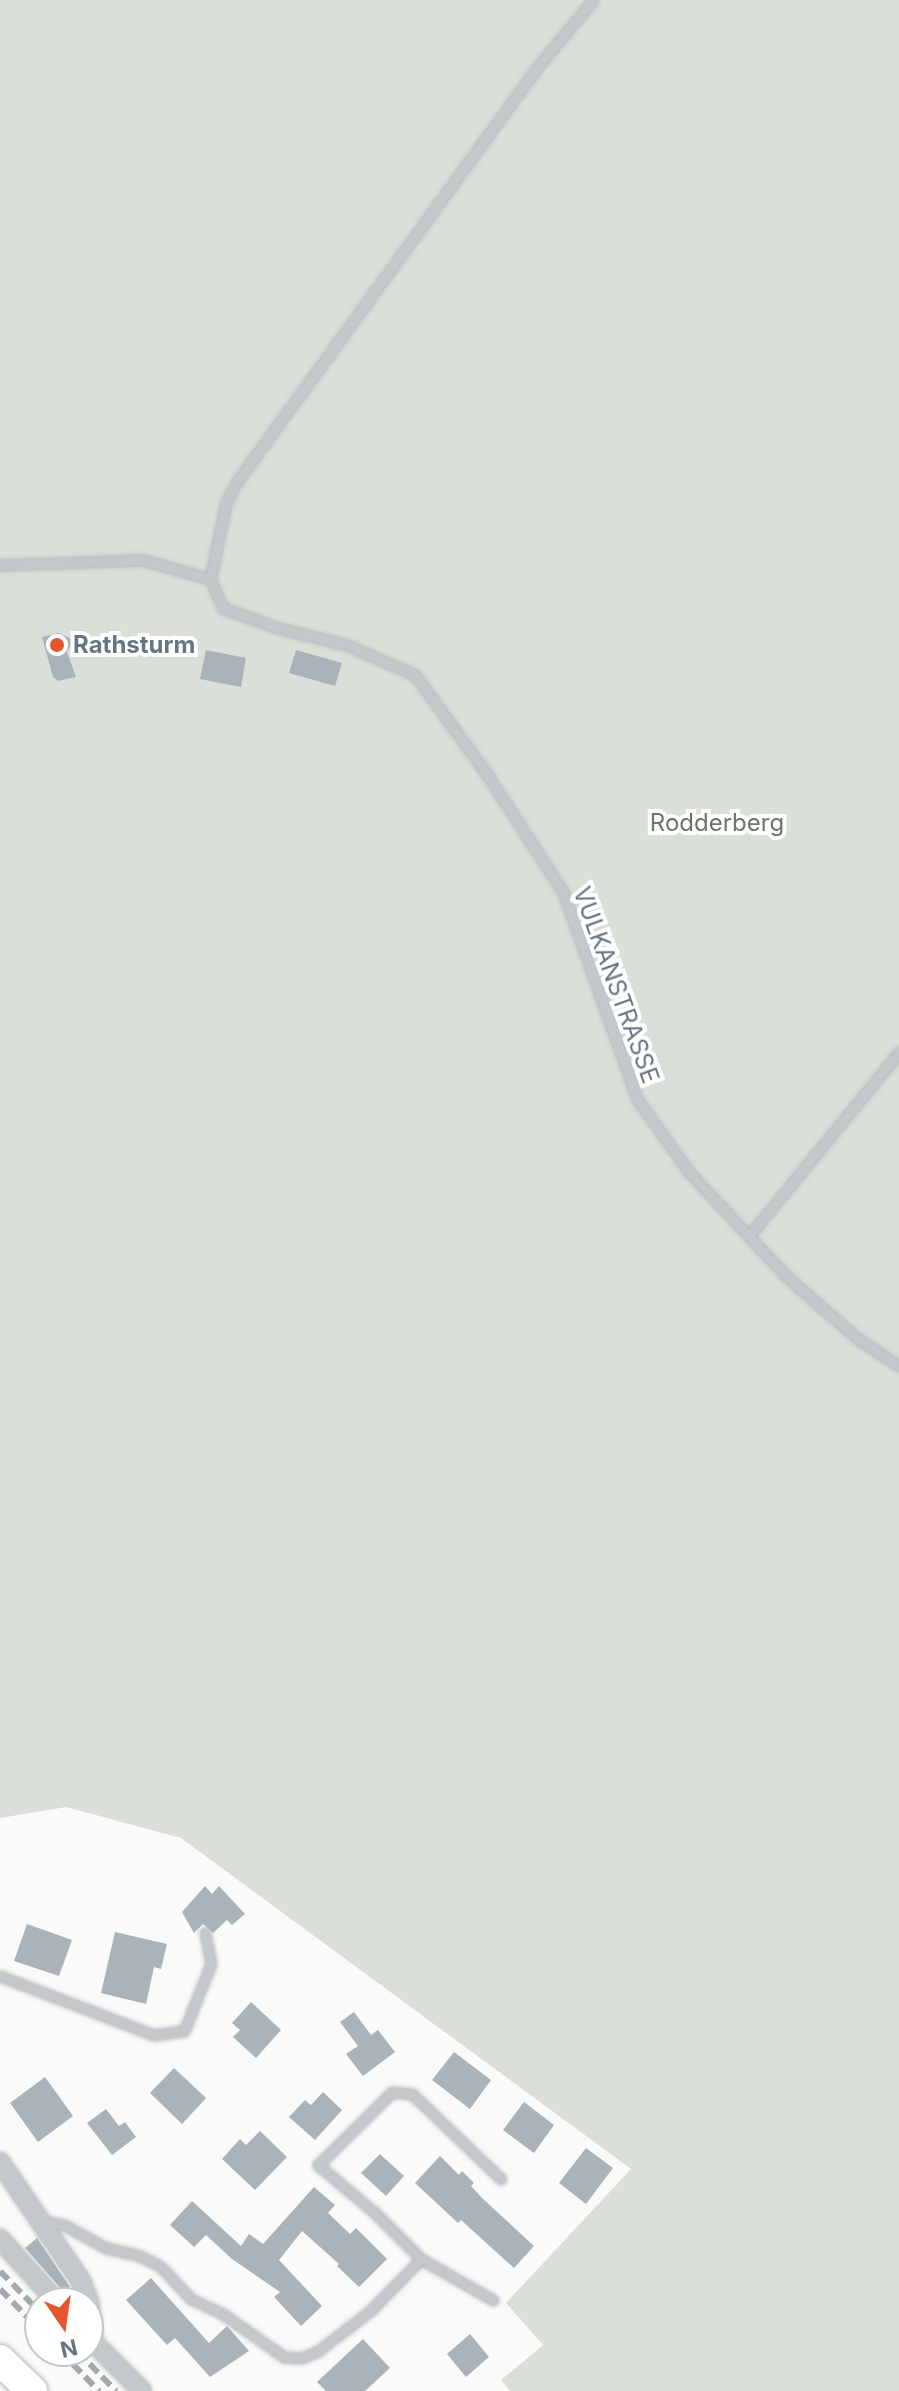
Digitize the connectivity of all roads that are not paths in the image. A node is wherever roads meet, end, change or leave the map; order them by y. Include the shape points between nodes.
1 (593, 0) edge
2 (0, 565) edge
3 (210, 579) junction
4 (899, 1052) edge
5 (749, 1236) junction
6 (899, 1366) edge
7 (205, 1933) dead end
8 (0, 1976) edge
9 (0, 2162) edge
10 (501, 2179) dead end
11 (42, 2221) junction
12 (0, 2239) edge
13 (421, 2259) junction
14 (44, 2287) edge
15 (83, 2287) edge
16 (493, 2300) dead end
17 (104, 2353) edge
18 (0, 2360) edge
19 (32, 2391) edge
20 (142, 2391) edge

1 - 3 lane via 530,77 247,467 226,503
2 - 3 lane via 143,560
3 - 5 lane, VULKANSTRASSE via 223,608 347,645 415,675 563,892 637,1099 689,1172
4 - 5 lane
5 - 6 lane, VULKANSTRASSE via 858,1339
7 - 8 lane via 211,1964 184,2031 154,2035
9 - 11 street
10 - 13 lane via 412,2094 392,2092 318,2165
11 - 13 lane via 64,2225 106,2248 160,2266 191,2299 223,2314 284,2357 302,2358 318,2351 370,2311
11 - 15 street
12 - 14 street
13 - 16 lane
17 - 20 street
18 - 19 main road

